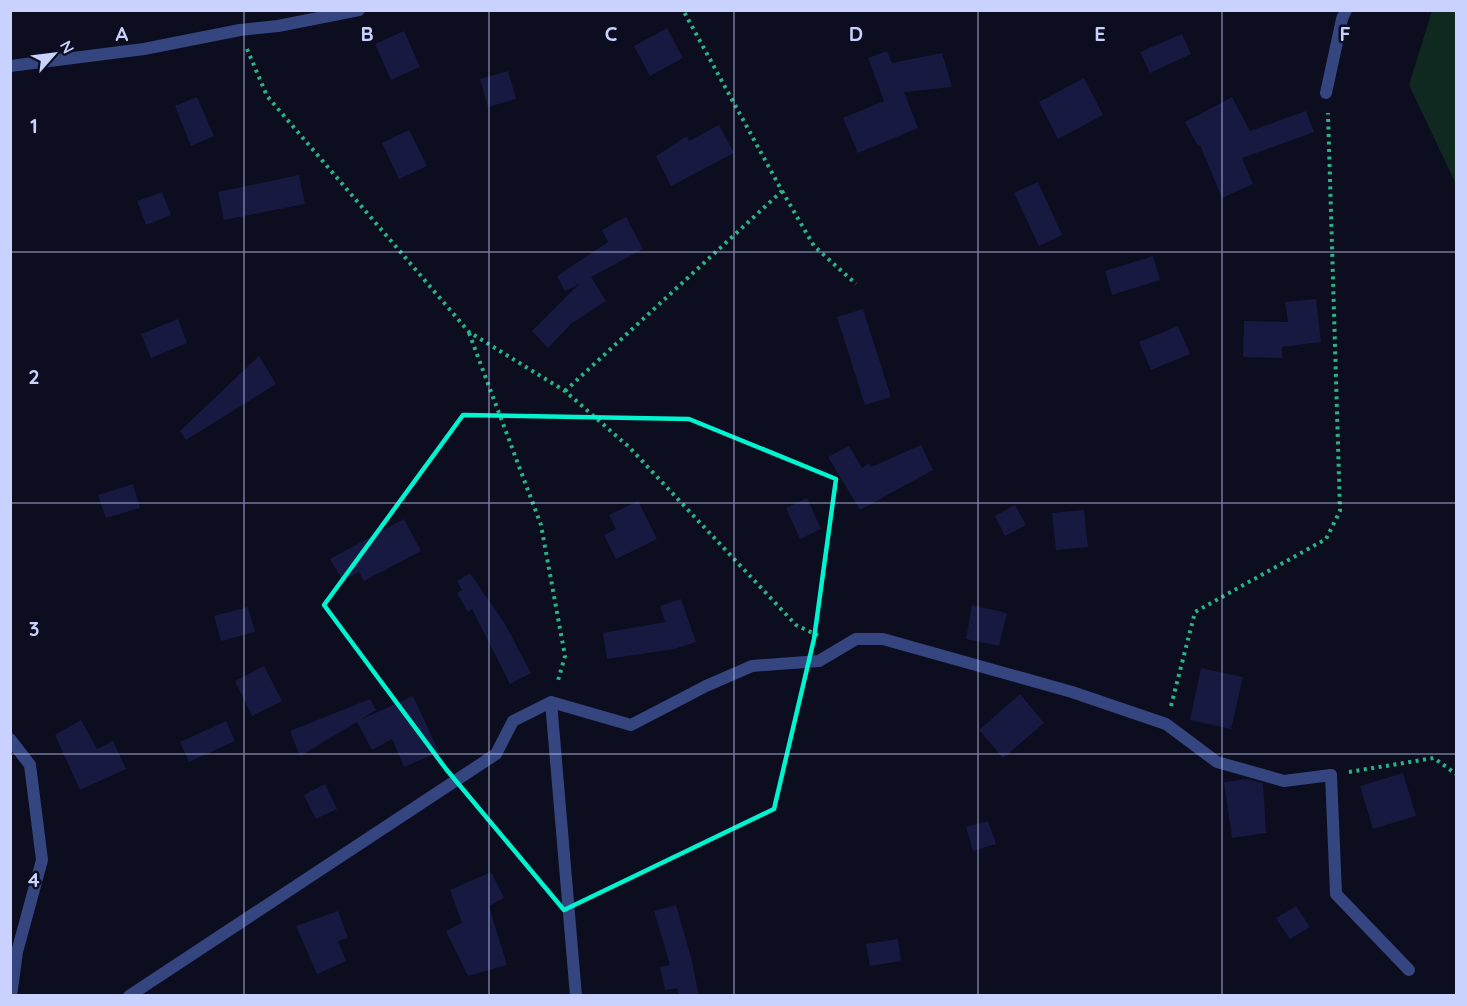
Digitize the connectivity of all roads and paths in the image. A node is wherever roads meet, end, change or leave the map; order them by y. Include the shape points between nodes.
1 (359, 10) edge
2 (683, 10) edge
3 (1346, 10) edge
4 (305, 16) edge
5 (240, 30) junction
6 (10, 66) edge
7 (1326, 93) joint
8 (782, 190) junction
9 (856, 284) dead end
10 (469, 332) junction
11 (565, 391) junction
12 (856, 639) junction
13 (551, 702) junction
14 (1166, 724) junction
15 (10, 739) edge
16 (1456, 774) edge
17 (1331, 775) junction
18 (1409, 970) dead end
19 (11, 996) edge
20 (129, 996) edge
21 (576, 996) edge

1 - 4 street
2 - 8 path
3 - 7 street
4 - 5 street
5 - 6 street via 144,49
5 - 10 path via 267,96
7 - 14 path via 1340,511 1326,539 1195,612
8 - 9 path via 814,246
8 - 11 path
10 - 11 path
10 - 13 path via 541,525 565,656
11 - 12 path via 629,447 796,625 822,638
12 - 13 street via 819,661 752,666 631,725
12 - 14 street via 883,639 1072,692
13 - 20 street via 513,721 496,754
13 - 21 street
14 - 17 street via 1217,762 1284,781
15 - 19 street via 30,765 42,860 17,952
16 - 17 path via 1434,758
17 - 18 street via 1336,894

